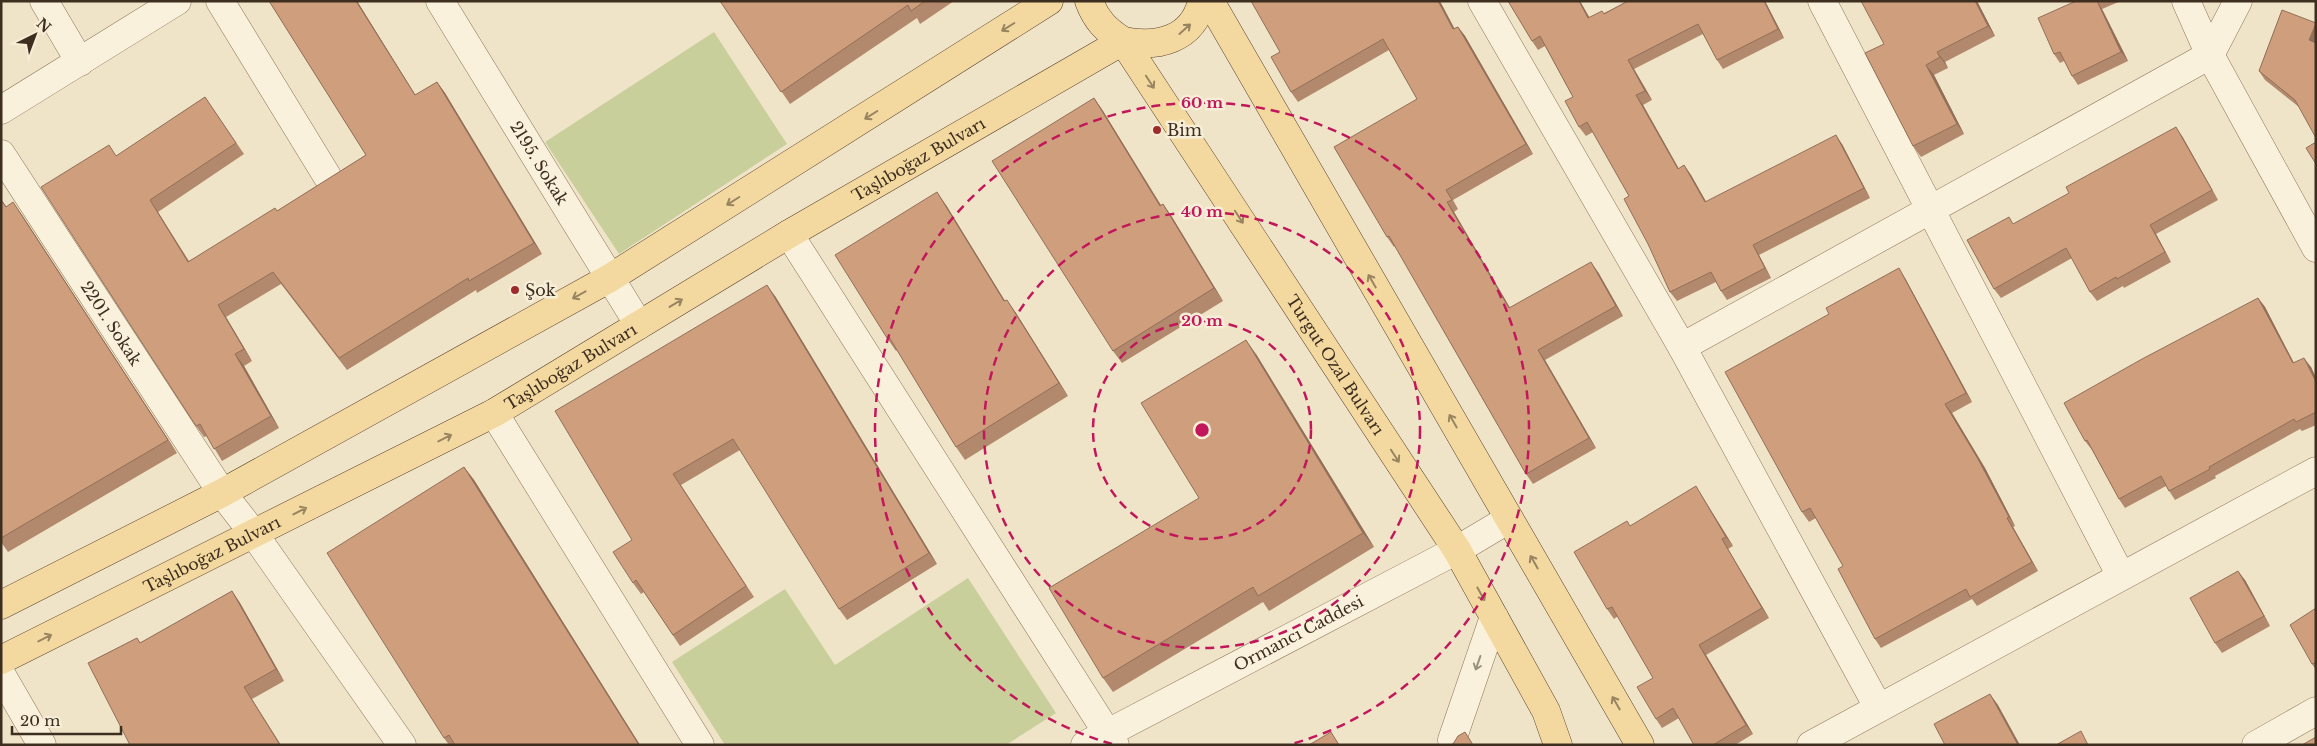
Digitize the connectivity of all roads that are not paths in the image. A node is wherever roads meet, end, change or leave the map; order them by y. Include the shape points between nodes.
1 (44, 1) edge
2 (177, 1) edge
3 (220, 1) edge
4 (440, 1) edge
5 (1049, 1) edge
6 (1089, 1) edge
7 (1202, 1) edge
8 (1210, 1) edge
9 (1482, 1) edge
10 (1822, 1) edge
11 (2186, 1) edge
12 (2238, 1) edge
13 (1123, 41) junction
14 (2210, 55) junction
15 (80, 62) junction
16 (1, 110) edge
17 (1, 154) edge
18 (327, 176) dead end
19 (1929, 210) junction
20 (789, 234) junction
21 (2316, 248) edge
22 (610, 278) junction
23 (639, 325) junction
24 (1682, 347) junction
25 (494, 413) junction
26 (2316, 471) edge
27 (222, 493) junction
28 (1509, 519) junction
29 (254, 534) junction
30 (1457, 550) junction
31 (2120, 576) junction
32 (1, 604) edge
33 (1494, 617) junction
34 (1, 660) edge
35 (1, 674) edge
36 (1878, 708) junction
37 (2316, 711) edge
38 (1103, 740) edge
39 (42, 745) edge
40 (402, 745) edge
41 (700, 745) edge
42 (1453, 745) edge
43 (1558, 745) edge
44 (1640, 745) edge
45 (1811, 745) edge
46 (2256, 745) edge

1 - 15 street
2 - 15 street
3 - 18 street
4 - 22 street, 2195. Sokak
5 -> 22 main road
6 - 13 main road, Turgut Ozal Bulvarı via 1094,15 1106,30
13 -> 7 main road via 1159,44 1176,37 1190,25
28 -> 8 main road
9 - 24 street
10 - 19 street
11 - 14 street
12 - 14 street
13 - 20 main road, Taşlıboğaz Bulvarı
13 -> 30 main road, Turgut Ozal Bulvarı
14 - 19 street
14 - 21 street
15 - 16 street
17 - 27 street, 2201. Sokak
19 - 24 street
19 - 31 street
23 -> 20 main road, Taşlıboğaz Bulvarı
20 - 38 street
22 - 23 street, 2195. Sokak
22 -> 27 main road
23 - 25 main road, Taşlıboğaz Bulvarı
24 - 36 street
29 -> 25 main road, Taşlıboğaz Bulvarı
25 - 41 street
26 - 31 street
27 - 29 street, 2201. Sokak
27 - 32 main road
28 - 30 street, Ormancı Caddesi
44 -> 28 main road
34 -> 29 main road, Taşlıboğaz Bulvarı
29 - 40 street, 2201. Sokak
30 -> 33 main road, Turgut Ozal Bulvarı
30 - 38 street, Ormancı Caddesi
31 - 36 street
33 -> 42 street
33 - 43 main road, Turgut Ozal Bulvarı via 1546,711
35 - 39 street
36 - 45 street
37 - 46 street

